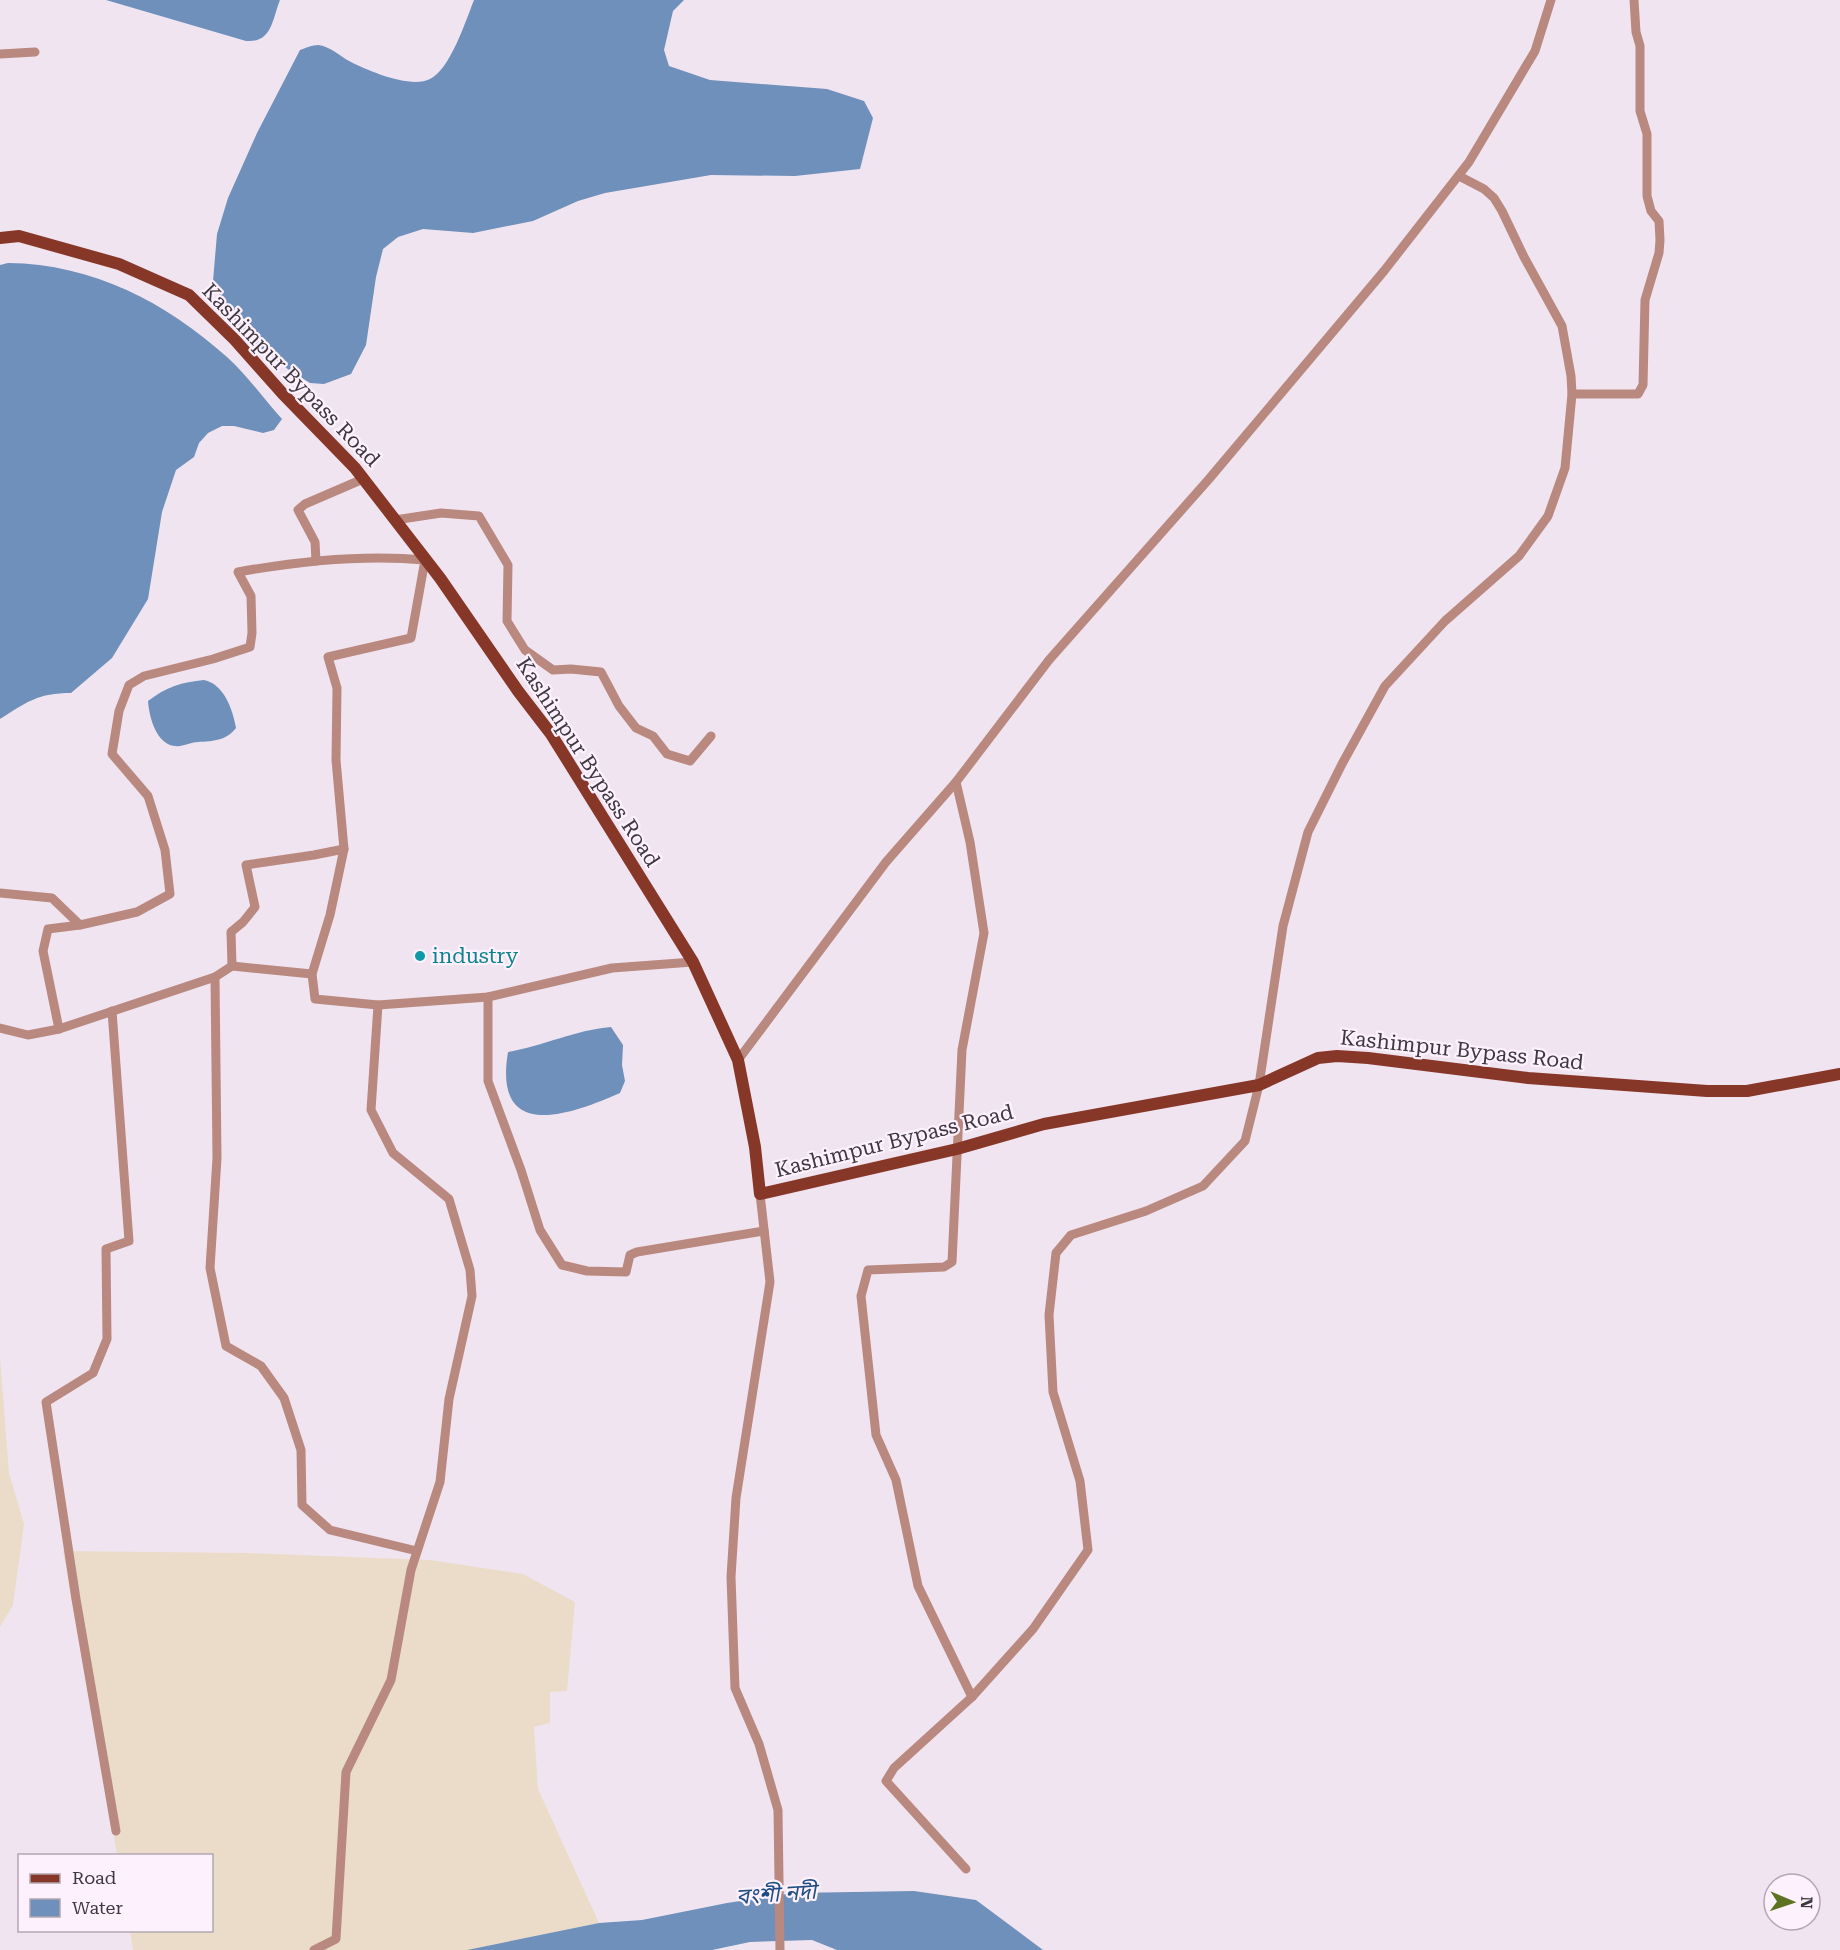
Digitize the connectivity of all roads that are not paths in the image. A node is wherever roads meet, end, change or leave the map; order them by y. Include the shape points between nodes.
1 (1551, 0) edge
2 (1634, 0) edge
3 (35, 52) dead end
4 (0, 54) edge
5 (1459, 176) junction
6 (0, 238) edge
7 (1572, 394) junction
8 (363, 479) junction
9 (396, 520) junction
10 (425, 560) junction
11 (316, 561) junction
12 (711, 736) dead end
13 (956, 782) junction
14 (344, 849) junction
15 (0, 893) edge
16 (80, 925) junction
17 (693, 962) junction
18 (232, 966) junction
19 (312, 974) junction
20 (215, 976) junction
21 (488, 997) junction
22 (378, 1005) junction
23 (112, 1011) junction
24 (0, 1028) edge
25 (59, 1029) junction
26 (738, 1060) junction
27 (1840, 1074) edge
28 (1259, 1085) junction
29 (957, 1149) junction
30 (760, 1194) junction
31 (764, 1231) junction
32 (417, 1551) junction
33 (972, 1696) junction
34 (116, 1831) dead end
35 (966, 1869) dead end
36 (314, 1950) edge
37 (780, 1950) edge

1 - 5 street via 1535,51
2 - 7 street via 1640,46 1640,111 1647,134 1647,196 1659,221 1660,240 1645,300 1643,385 1638,394
3 - 4 street
5 - 7 street via 1494,198 1562,326
5 - 13 street via 1216,470 1049,660
6 - 8 main road, Kashimpur Bypass Road via 20,236 119,264 189,295
7 - 28 street via 1565,468 1548,516 1519,556 1445,621 1385,686 1308,832 1284,926
8 - 9 main road, Kashimpur Bypass Road
8 - 11 street via 298,510 315,542
9 - 10 main road, Kashimpur Bypass Road
9 - 12 street via 441,513 479,516 508,565 507,621 525,650 553,670 601,672 636,728 652,736 667,754 690,761
10 - 11 street via 389,556
10 - 14 street via 411,638 328,657 337,688 336,760
10 - 17 main road, Kashimpur Bypass Road via 551,734
11 - 16 street via 238,572 251,596 250,647 144,676 129,685 119,711 112,754 148,796 165,850 170,894 137,912
13 - 26 street via 886,862
13 - 29 street via 984,933 962,1050
14 - 18 street via 246,865 255,908 231,932
14 - 19 street
15 - 16 street via 52,898
16 - 25 street via 48,929 43,951
17 - 21 street via 612,968
17 - 26 main road, Kashimpur Bypass Road
18 - 19 street
18 - 20 street
19 - 22 street via 315,999
20 - 23 street
20 - 32 street via 217,1158 210,1269 226,1346 261,1366 285,1398 301,1450 302,1505 330,1530
21 - 22 street
21 - 31 street via 488,1081 540,1230 562,1265 587,1271 626,1272 630,1255 637,1252
22 - 32 street via 371,1110 393,1153 449,1199 470,1270 472,1296 449,1400 440,1482
23 - 25 street
23 - 34 street via 129,1241 106,1249 107,1339 93,1373 46,1402
24 - 25 street via 28,1035
26 - 30 main road, Kashimpur Bypass Road
27 - 28 main road, Kashimpur Bypass Road via 1747,1091 1707,1091 1528,1078 1337,1056 1318,1058
28 - 29 main road, Kashimpur Bypass Road via 1044,1124
28 - 33 street via 1245,1141 1203,1186 1146,1211 1071,1235 1056,1253 1049,1315 1053,1392 1080,1481 1088,1550 1033,1629
29 - 30 main road, Kashimpur Bypass Road
29 - 33 street via 952,1262 944,1267 868,1270 861,1296 876,1435 896,1480 918,1586
30 - 31 street
31 - 37 street via 770,1282 736,1498 731,1577 735,1688 759,1744 778,1810
32 - 36 street via 391,1680 346,1772 336,1939
33 - 35 street via 894,1768 886,1781

